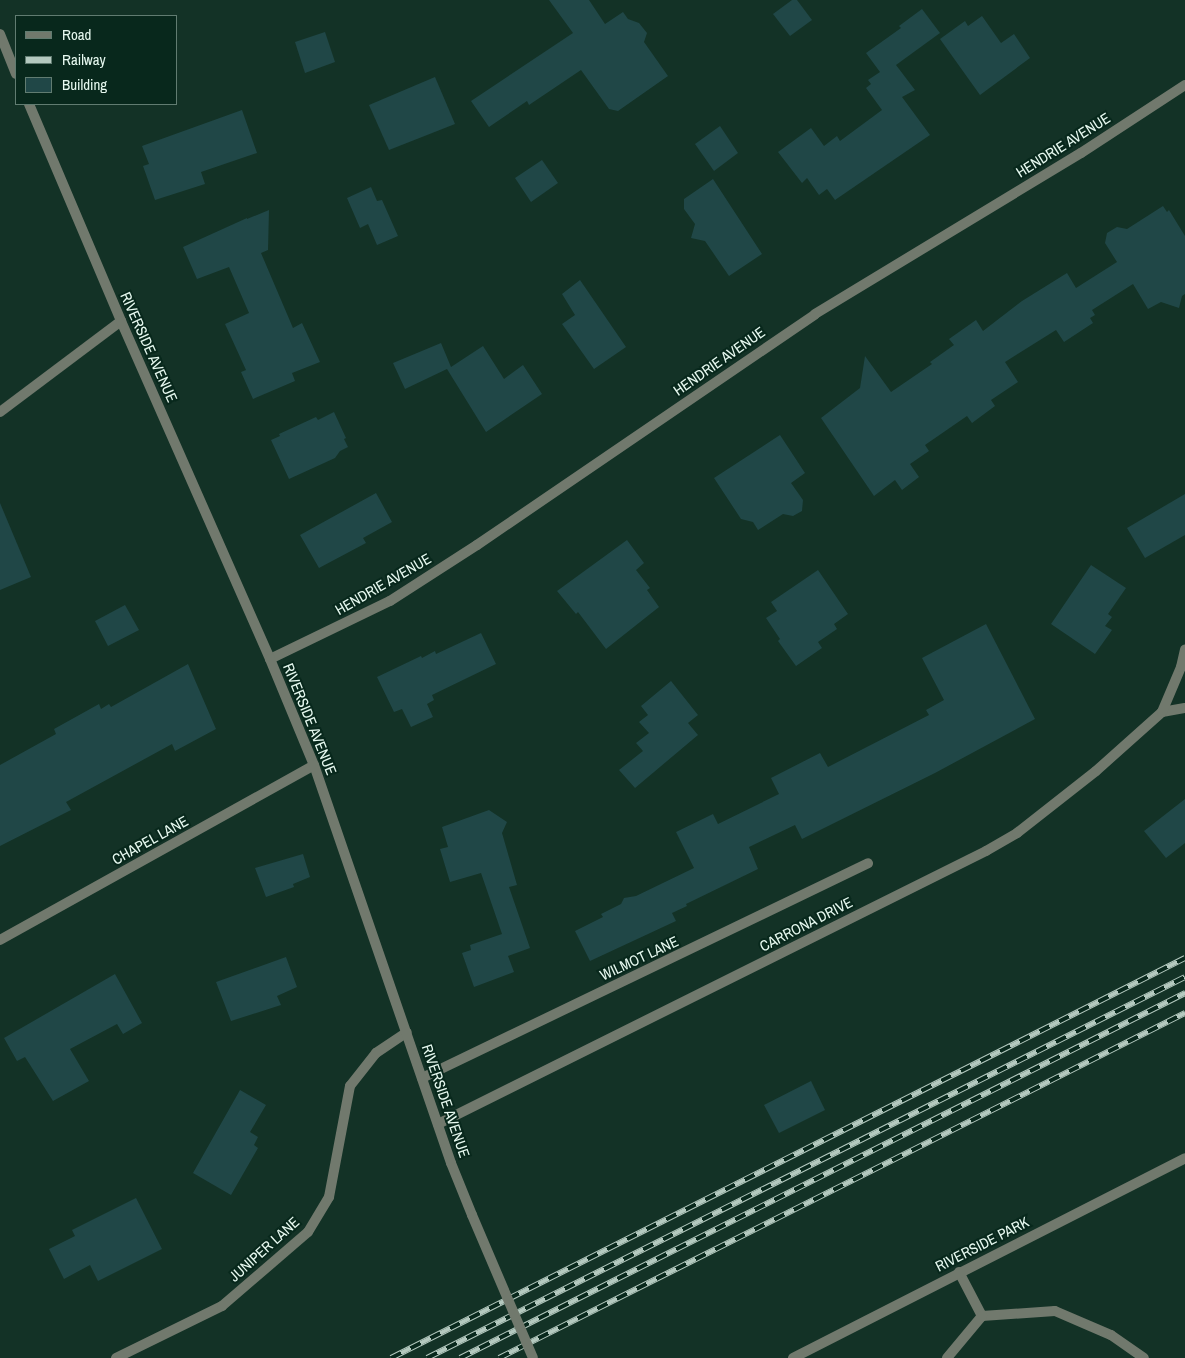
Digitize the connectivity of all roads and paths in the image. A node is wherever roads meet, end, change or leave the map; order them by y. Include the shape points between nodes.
1 (0, 34) edge
2 (15, 72) edge
3 (1185, 85) edge
4 (29, 105) edge
5 (121, 321) junction
6 (0, 412) edge
7 (1185, 649) edge
8 (270, 659) junction
9 (1185, 708) edge
10 (1162, 712) junction
11 (314, 765) junction
12 (868, 863) dead end
13 (0, 940) edge
14 (407, 1032) junction
15 (422, 1078) junction
16 (438, 1124) junction
17 (1185, 1158) edge
18 (959, 1272) junction
19 (982, 1316) junction
20 (116, 1358) edge
21 (533, 1358) edge
22 (793, 1358) edge
23 (947, 1358) edge
24 (1144, 1358) edge

1 - 2 street
3 - 8 street, HENDRIE AVENUE via 1081,153 824,309 390,601
4 - 5 street, RIVERSIDE AVENUE
5 - 6 street
5 - 8 street, RIVERSIDE AVENUE
7 - 10 street, CARRONA DRIVE
8 - 11 street, RIVERSIDE AVENUE
9 - 10 street
10 - 16 street, CARRONA DRIVE via 1017,833
11 - 13 street, CHAPEL LANE
11 - 14 street, RIVERSIDE AVENUE
12 - 15 street, WILMOT LANE
14 - 15 street, RIVERSIDE AVENUE
14 - 20 street, JUNIPER LANE via 376,1053 350,1086 329,1198 308,1232 222,1306
15 - 16 street, RIVERSIDE AVENUE
16 - 21 street, RIVERSIDE AVENUE, bridge via 472,1215
17 - 18 street, RIVERSIDE PARK
18 - 19 street
18 - 22 street, RIVERSIDE PARK
19 - 23 street
19 - 24 street via 1056,1312 1110,1335

